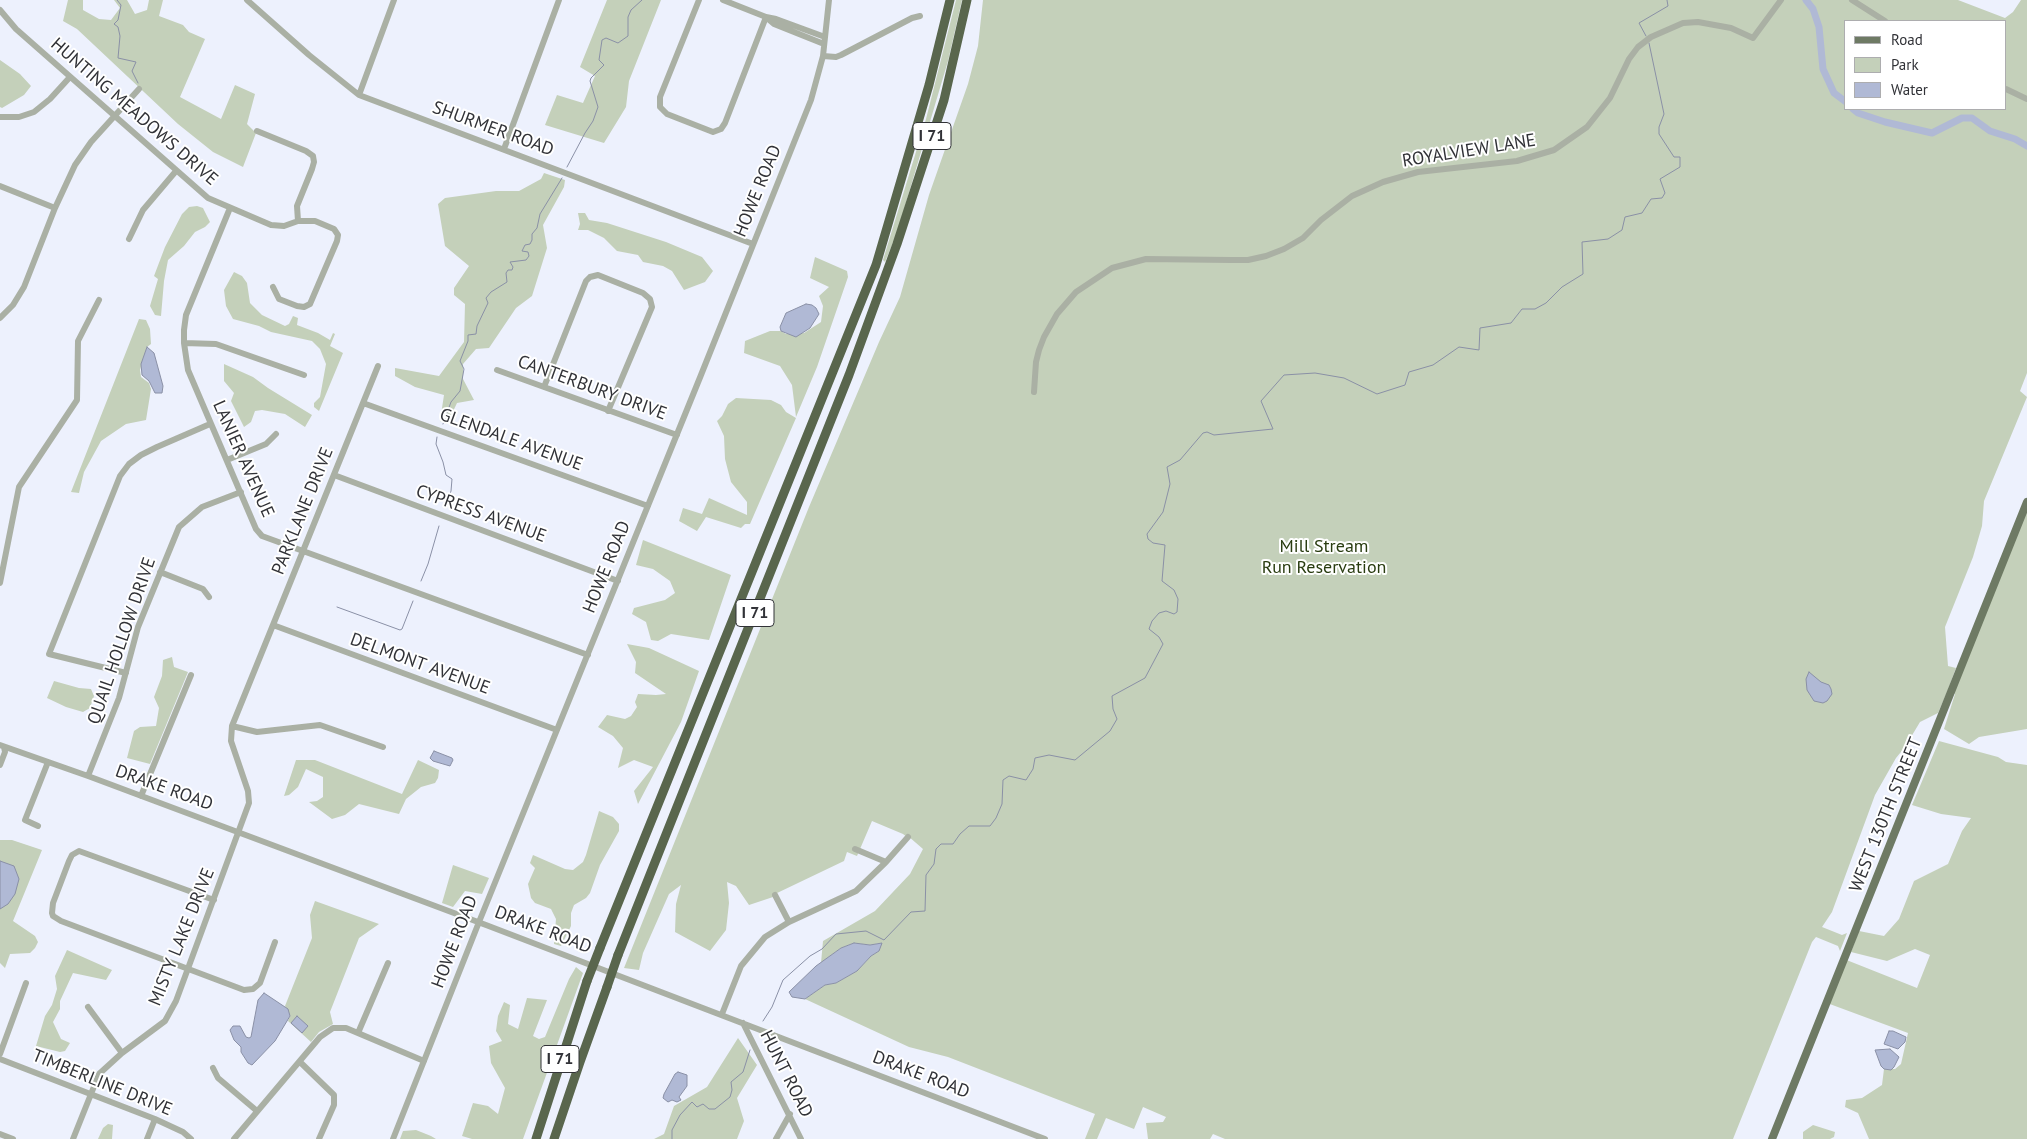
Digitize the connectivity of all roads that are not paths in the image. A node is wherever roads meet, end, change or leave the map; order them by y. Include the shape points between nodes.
1 (247, 0) edge
2 (394, 0) edge
3 (559, 0) edge
4 (699, 0) edge
5 (723, 0) edge
6 (829, 0) edge
7 (950, 0) edge
8 (968, 0) edge
9 (1781, 0) edge
10 (1852, 0) edge
11 (0, 10) edge
12 (920, 16) dead end
13 (766, 17) junction
14 (1883, 20) edge
15 (825, 40) junction
16 (823, 56) junction
17 (70, 76) junction
18 (139, 89) dead end
19 (2007, 90) edge
20 (359, 95) junction
21 (2027, 99) edge
22 (116, 115) junction
23 (0, 117) edge
24 (257, 131) dead end
25 (504, 149) junction
26 (176, 171) junction
27 (0, 186) edge
28 (55, 208) junction
29 (230, 208) junction
30 (298, 221) junction
31 (128, 239) dead end
32 (753, 244) junction
33 (272, 287) dead end
34 (99, 300) dead end
35 (0, 318) edge
36 (184, 343) junction
37 (378, 366) dead end
38 (497, 370) dead end
39 (304, 375) dead end
40 (544, 387) junction
41 (1034, 392) dead end
42 (363, 403) junction
43 (608, 411) junction
44 (210, 424) junction
45 (276, 434) dead end
46 (677, 436) junction
47 (227, 460) junction
48 (334, 475) junction
49 (241, 492) junction
50 (2027, 502) edge
51 (648, 506) junction
52 (303, 551) junction
53 (160, 572) junction
54 (618, 581) junction
55 (0, 583) edge
56 (209, 597) dead end
57 (273, 626) junction
58 (588, 655) junction
59 (126, 673) junction
60 (190, 675) dead end
61 (232, 726) junction
62 (557, 730) junction
63 (1, 747) edge
64 (383, 747) dead end
65 (48, 762) junction
66 (0, 765) edge
67 (88, 776) junction
68 (141, 796) junction
69 (38, 826) dead end
70 (239, 833) junction
71 (908, 837) dead end
72 (855, 849) dead end
73 (886, 862) junction
74 (775, 896) dead end
75 (214, 900) junction
76 (479, 922) junction
77 (789, 922) junction
78 (275, 942) dead end
79 (388, 963) dead end
80 (188, 968) junction
81 (26, 983) dead end
82 (88, 1007) dead end
83 (722, 1014) junction
84 (743, 1023) junction
85 (358, 1033) junction
86 (122, 1053) junction
87 (0, 1054) edge
88 (0, 1059) edge
89 (424, 1061) junction
90 (300, 1062) junction
91 (213, 1068) dead end
92 (91, 1093) junction
93 (257, 1111) junction
94 (790, 1114) junction
95 (155, 1119) junction
96 (0, 1134) edge
97 (13, 1139) edge
98 (73, 1139) edge
99 (147, 1139) edge
100 (191, 1139) edge
101 (234, 1139) edge
102 (319, 1139) edge
103 (393, 1139) edge
104 (536, 1139) edge
105 (554, 1139) edge
106 (776, 1139) edge
107 (801, 1139) edge
108 (1045, 1139) edge
109 (1772, 1139) edge

1 - 20 street, SHURMER ROAD
2 - 20 street
3 - 25 street
4 - 13 street via 660,97 660,107 667,114 713,132 725,123
5 - 13 street
6 - 15 street, HOWE ROAD
7 - 104 highway, I 71, bridge via 929,85 876,265 587,981
8 - 105 highway, I 71, bridge via 944,100 897,244 820,449 618,955
9 - 41 street, ROYALVIEW LANE via 1753,38 1731,28 1698,22 1683,23 1651,37 1629,59 1610,98 1592,121 1554,150 1517,161 1418,172 1383,182 1352,196 1303,238 1266,256 1248,260 1146,259 1112,268 1076,292 1057,314 1039,350
10 - 14 street
11 - 17 street, HUNTING MEADOWS DRIVE via 16,29
12 - 16 street via 841,55
13 - 15 street
15 - 16 street, HOWE ROAD
16 - 32 street, HOWE ROAD via 811,100
17 - 22 street, HUNTING MEADOWS DRIVE
17 - 23 street via 34,112 19,117
18 - 22 street
19 - 21 street
20 - 25 street, SHURMER ROAD
22 - 26 street, HUNTING MEADOWS DRIVE
22 - 28 street via 90,142
24 - 30 street via 312,156 312,169 297,206
25 - 32 street, SHURMER ROAD
26 - 29 street, HUNTING MEADOWS DRIVE via 208,198
26 - 31 street via 143,210
27 - 28 street
28 - 35 street via 24,286 13,305
29 - 30 street, HUNTING MEADOWS DRIVE via 272,224 284,226
29 - 36 street, LANIER AVENUE via 186,315
30 - 33 street, HUNTING MEADOWS DRIVE via 315,221 334,229 337,241 310,304 297,306 279,299
32 - 46 street, HOWE ROAD
34 - 55 street via 78,341 77,400 19,487
36 - 39 street via 216,344
36 - 44 street, LANIER AVENUE via 188,370
37 - 42 street, PARKLANE DRIVE
38 - 40 street, CANTERBURY DRIVE
40 - 43 street, CANTERBURY DRIVE
40 - 43 street via 586,281 598,274 643,293 650,299 652,307
42 - 48 street, PARKLANE DRIVE
42 - 51 street, GLENDALE AVENUE
43 - 46 street, CANTERBURY DRIVE
44 - 47 street, LANIER AVENUE
44 - 59 street via 141,455 120,476 49,654
45 - 47 street via 266,444
46 - 51 street, HOWE ROAD
47 - 49 street, LANIER AVENUE
48 - 52 street, PARKLANE DRIVE
48 - 54 street, CYPRESS AVENUE
49 - 52 street, LANIER AVENUE via 262,536
49 - 53 street, QUAIL HOLLOW DRIVE via 202,507 189,517 179,527
50 - 109 main road, WEST 130TH STREET
51 - 54 street, HOWE ROAD
52 - 57 street, PARKLANE DRIVE
52 - 58 street, LANIER AVENUE
53 - 56 street via 203,589
53 - 59 street, QUAIL HOLLOW DRIVE via 138,627
54 - 58 street, HOWE ROAD
57 - 61 street, PARKLANE DRIVE
57 - 62 street, DELMONT AVENUE
58 - 62 street, HOWE ROAD
59 - 67 street, QUAIL HOLLOW DRIVE
60 - 68 street
61 - 64 street via 257,732 320,724
61 - 70 street, MISTY LAKE DRIVE via 231,741 249,797 247,814
62 - 76 street, HOWE ROAD
63 - 65 street, DRAKE ROAD
63 - 66 street via 5,752
65 - 67 street, DRAKE ROAD
65 - 69 street via 25,820
67 - 68 street, DRAKE ROAD
68 - 70 street, DRAKE ROAD
70 - 75 street, MISTY LAKE DRIVE
70 - 76 street, DRAKE ROAD
71 - 73 street
72 - 73 street
73 - 77 street via 856,891
74 - 77 street
75 - 80 street, MISTY LAKE DRIVE
75 - 80 street via 79,851 69,861 52,909 56,919
76 - 83 street, DRAKE ROAD
76 - 89 street, HOWE ROAD
77 - 83 street via 765,937 741,966
78 - 80 street via 260,983 253,989 244,990
79 - 85 street
80 - 86 street, MISTY LAKE DRIVE via 169,1015
81 - 87 street
82 - 86 street
83 - 84 street, DRAKE ROAD
84 - 94 street, HUNT ROAD
84 - 108 street, DRAKE ROAD
85 - 89 street
85 - 90 street via 346,1028 333,1028 320,1037
86 - 92 street, MISTY LAKE DRIVE via 99,1074
88 - 92 street, TIMBERLINE DRIVE
89 - 103 street, HOWE ROAD
90 - 93 street
90 - 102 street via 334,1095 334,1105
91 - 93 street via 218,1078
92 - 95 street, TIMBERLINE DRIVE
92 - 98 street, MISTY LAKE DRIVE
93 - 101 street
94 - 106 street
94 - 107 street, HUNT ROAD
95 - 99 street
95 - 100 street, TIMBERLINE DRIVE
96 - 97 street

